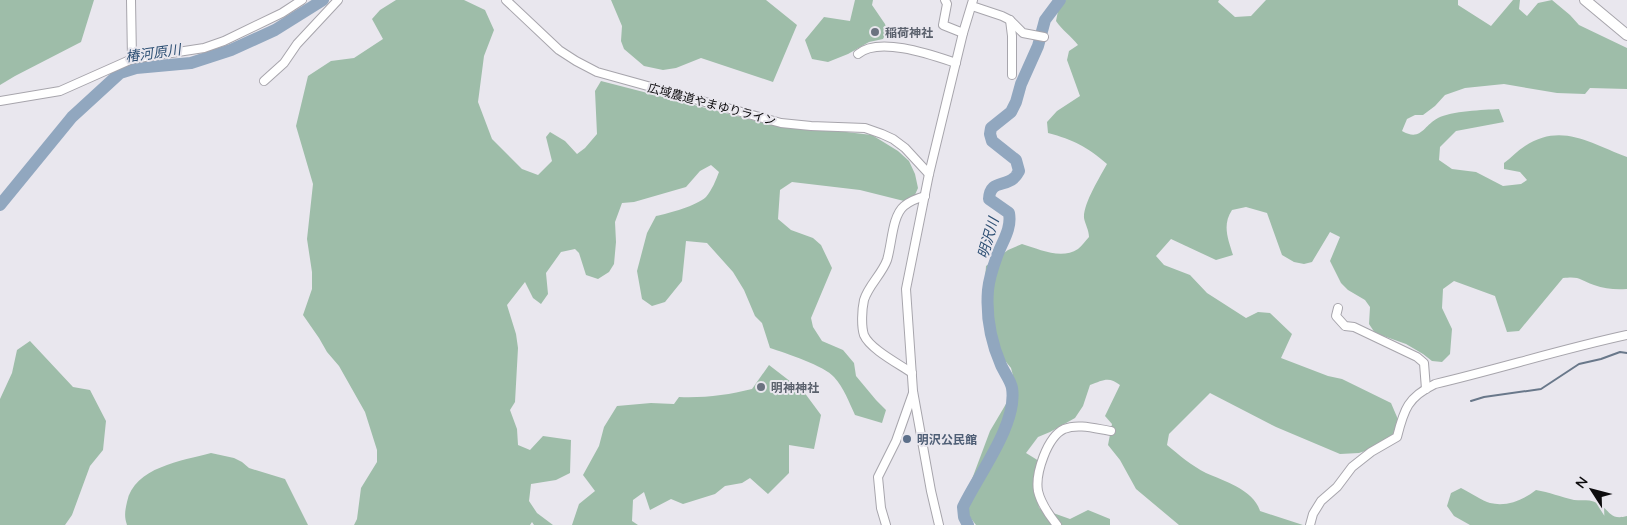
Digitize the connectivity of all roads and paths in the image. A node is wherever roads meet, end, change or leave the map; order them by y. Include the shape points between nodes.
1 (131, 0) edge
2 (302, 0) edge
3 (338, 0) edge
4 (506, 0) edge
5 (945, 0) edge
6 (1584, 0) edge
7 (973, 3) edge
8 (1010, 20) junction
9 (963, 33) junction
10 (1627, 35) edge
11 (1044, 37) dead end
12 (858, 54) dead end
13 (132, 59) junction
14 (956, 63) junction
15 (1012, 75) dead end
16 (264, 81) dead end
17 (0, 101) edge
18 (929, 174) junction
19 (925, 196) junction
20 (1338, 308) dead end
21 (1627, 335) edge
22 (912, 373) junction
23 (1426, 388) junction
24 (913, 391) junction
25 (1111, 431) dead end
26 (886, 525) edge
27 (939, 525) edge
28 (1057, 525) edge
29 (1310, 525) edge

1 - 13 street
2 - 13 street via 282,13 204,48
3 - 16 street via 284,63
4 - 18 street, 広域農道やまゆりライン via 563,53 597,72 781,123 865,128 893,139
5 - 9 street via 943,25
6 - 10 main road
7 - 8 street
7 - 9 street
8 - 11 street via 1023,32
8 - 15 street
9 - 14 street
12 - 14 street via 863,49 885,46
13 - 17 street via 60,91
14 - 18 street
18 - 19 street
19 - 22 street via 906,289
19 - 22 street via 904,206 896,217 887,260 864,300 862,326 865,336 877,349
20 - 23 street via 1336,316 1346,326 1417,357 1424,364
21 - 23 street via 1582,344
22 - 24 street
23 - 29 street via 1410,401 1396,437 1352,467 1338,487 1321,501
24 - 26 street via 896,441 878,477 880,508
24 - 27 street
25 - 28 street via 1079,427 1065,429 1046,449 1038,490 1046,512

